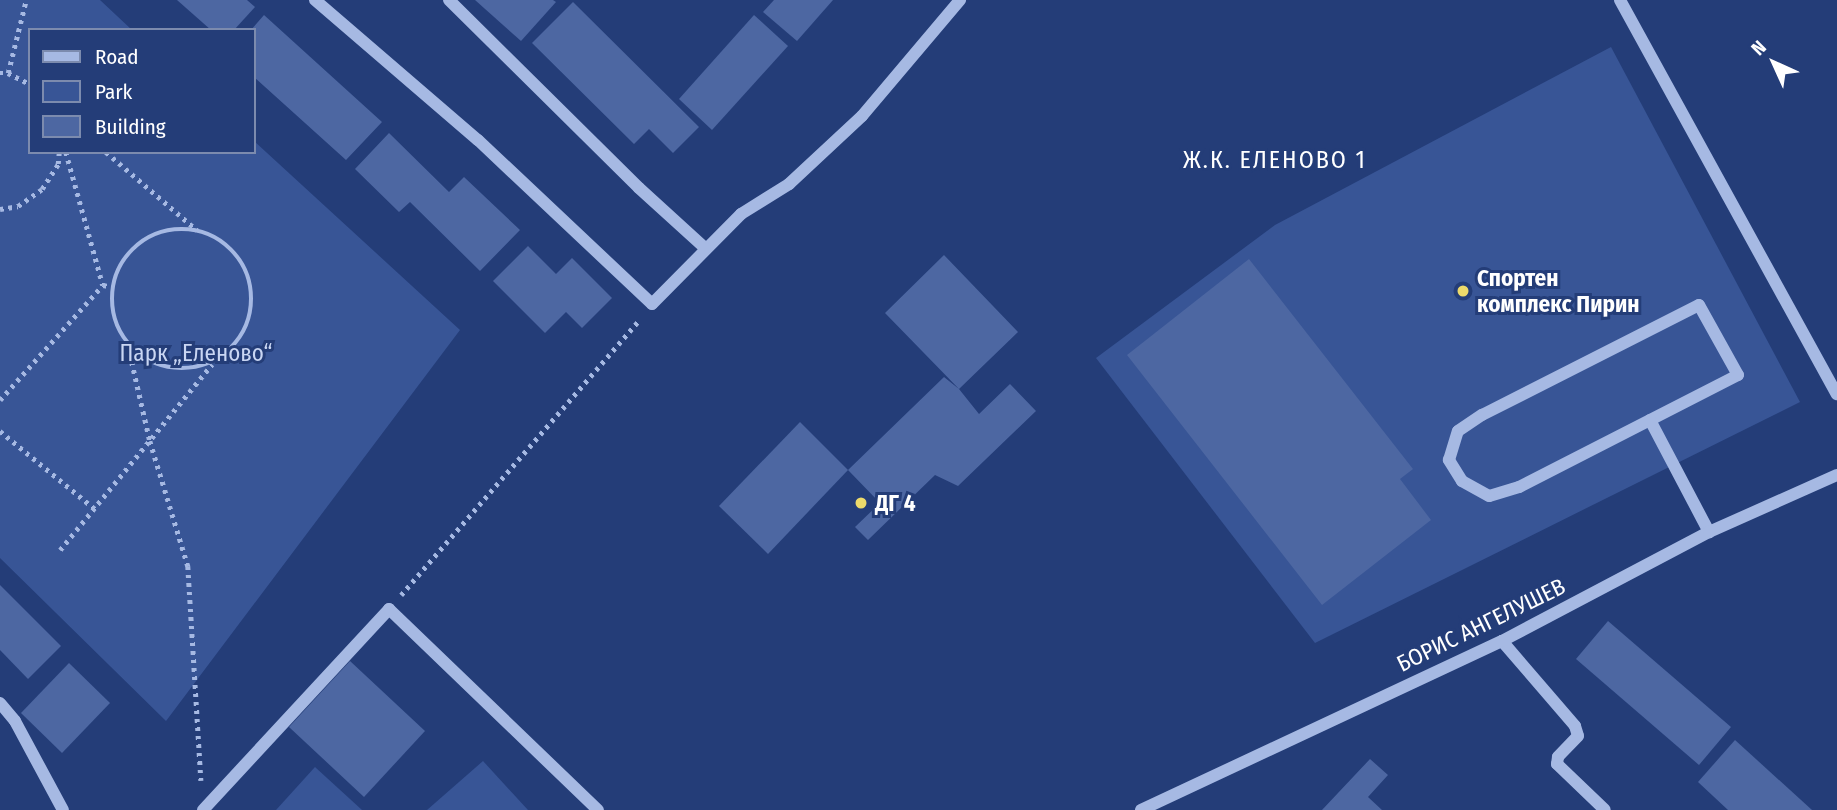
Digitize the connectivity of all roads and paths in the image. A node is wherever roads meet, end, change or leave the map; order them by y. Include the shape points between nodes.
1 (26, 0) edge
2 (315, 0) edge
3 (450, 0) edge
4 (961, 0) edge
5 (1620, 0) edge
6 (0, 73) edge
7 (8, 74) junction
8 (28, 83) edge
9 (59, 154) edge
10 (67, 154) edge
11 (108, 154) edge
12 (0, 209) edge
13 (197, 230) junction
14 (705, 248) junction
15 (103, 285) junction
16 (113, 287) junction
17 (652, 304) junction
18 (128, 345) junction
19 (213, 363) junction
20 (1837, 394) edge
21 (0, 400) edge
22 (1650, 420) junction
23 (0, 431) edge
24 (150, 441) junction
25 (1837, 475) edge
26 (95, 509) junction
27 (1709, 532) junction
28 (60, 550) dead end
29 (389, 609) junction
30 (1502, 641) junction
31 (0, 703) edge
32 (201, 783) dead end
33 (63, 810) edge
34 (203, 810) edge
35 (598, 810) edge
36 (1141, 810) edge
37 (1605, 810) edge

1 - 7 path
2 - 17 street via 478,140
3 - 14 street
4 - 14 street via 862,116 789,184 741,214
5 - 20 street
6 - 7 path
7 - 8 path
9 - 12 path via 43,189 18,206
10 - 15 path
11 - 13 path
13 - 16 path via 169,230 143,241 123,260
13 - 19 path via 224,242 243,263 253,291 250,320 236,346
14 - 17 street
15 - 16 path
15 - 21 path
16 - 18 path via 114,317
17 - 29 path
18 - 19 path via 152,364 182,370
18 - 24 path
19 - 24 path
22 - 22 street via 1519,487 1489,496 1462,481 1450,460 1458,431 1482,415 1699,305 1738,375
22 - 27 street
23 - 26 path
24 - 26 path
24 - 32 path via 188,566
25 - 27 street, БОРИС АНГЕЛУШЕВ
26 - 28 path
27 - 30 street, БОРИС АНГЕЛУШЕВ
29 - 34 street
29 - 35 street
30 - 36 street, БОРИС АНГЕЛУШЕВ
30 - 37 street via 1575,726 1578,736 1557,764
31 - 33 street via 20,730

